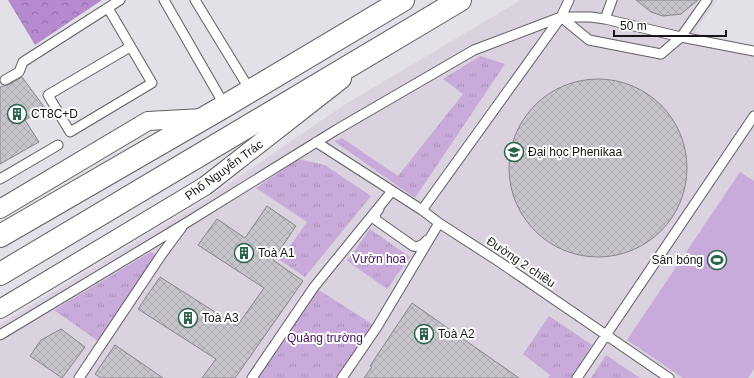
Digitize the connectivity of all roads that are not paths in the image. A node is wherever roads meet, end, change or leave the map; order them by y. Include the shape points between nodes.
1 (120, 0) edge
2 (164, 0) edge
3 (195, 0) edge
4 (402, 0) edge
5 (460, 0) edge
6 (569, 0) edge
7 (612, 0) edge
8 (707, 0) edge
9 (108, 8) junction
10 (561, 17) junction
11 (605, 19) junction
12 (682, 37) junction
13 (395, 39) junction
14 (130, 46) junction
15 (754, 51) edge
16 (5, 80) dead end
17 (250, 90) junction
18 (225, 106) junction
19 (754, 116) edge
20 (204, 118) junction
21 (316, 142) junction
22 (58, 145) dead end
23 (0, 180) edge
24 (392, 190) junction
25 (0, 209) edge
26 (422, 210) junction
27 (186, 223) junction
28 (440, 223) junction
29 (0, 236) edge
30 (0, 274) edge
31 (0, 309) edge
32 (0, 335) edge
33 (606, 335) junction
34 (80, 378) edge
35 (252, 378) edge
36 (342, 378) edge
37 (577, 378) edge
38 (669, 378) edge

1 - 9 lane
2 - 18 lane
3 - 17 lane
4 - 17 main road
5 - 13 main road, Phố Nguyễn Trác
6 - 10 lane
7 - 11 lane
8 - 12 lane
9 - 14 lane
9 - 16 lane via 23,62 18,72
10 - 11 lane
10 - 12 lane via 589,40 661,54
10 - 21 lane via 474,50
10 - 26 lane
11 - 12 lane
12 - 15 lane
13 - 30 main road, Phố Nguyễn Trác
13 - 31 street, Phố Nguyễn Trác via 205,186
14 - 14 lane via 48,94 70,132 152,83
17 - 18 main road
18 - 20 main road
19 - 33 lane
20 - 25 street via 148,121
20 - 29 main road
21 - 24 lane, Đường 2 chiều
21 - 27 lane
22 - 23 lane
24 - 26 lane, Đường 2 chiều
24 - 28 lane via 375,217 407,242 415,247 421,246
24 - 35 lane via 314,287
26 - 28 lane, Đường 2 chiều
27 - 32 lane
27 - 34 lane via 162,254
28 - 33 lane, Đường 2 chiều
28 - 36 lane via 377,327
33 - 37 lane
33 - 38 lane, Đường 2 chiều

